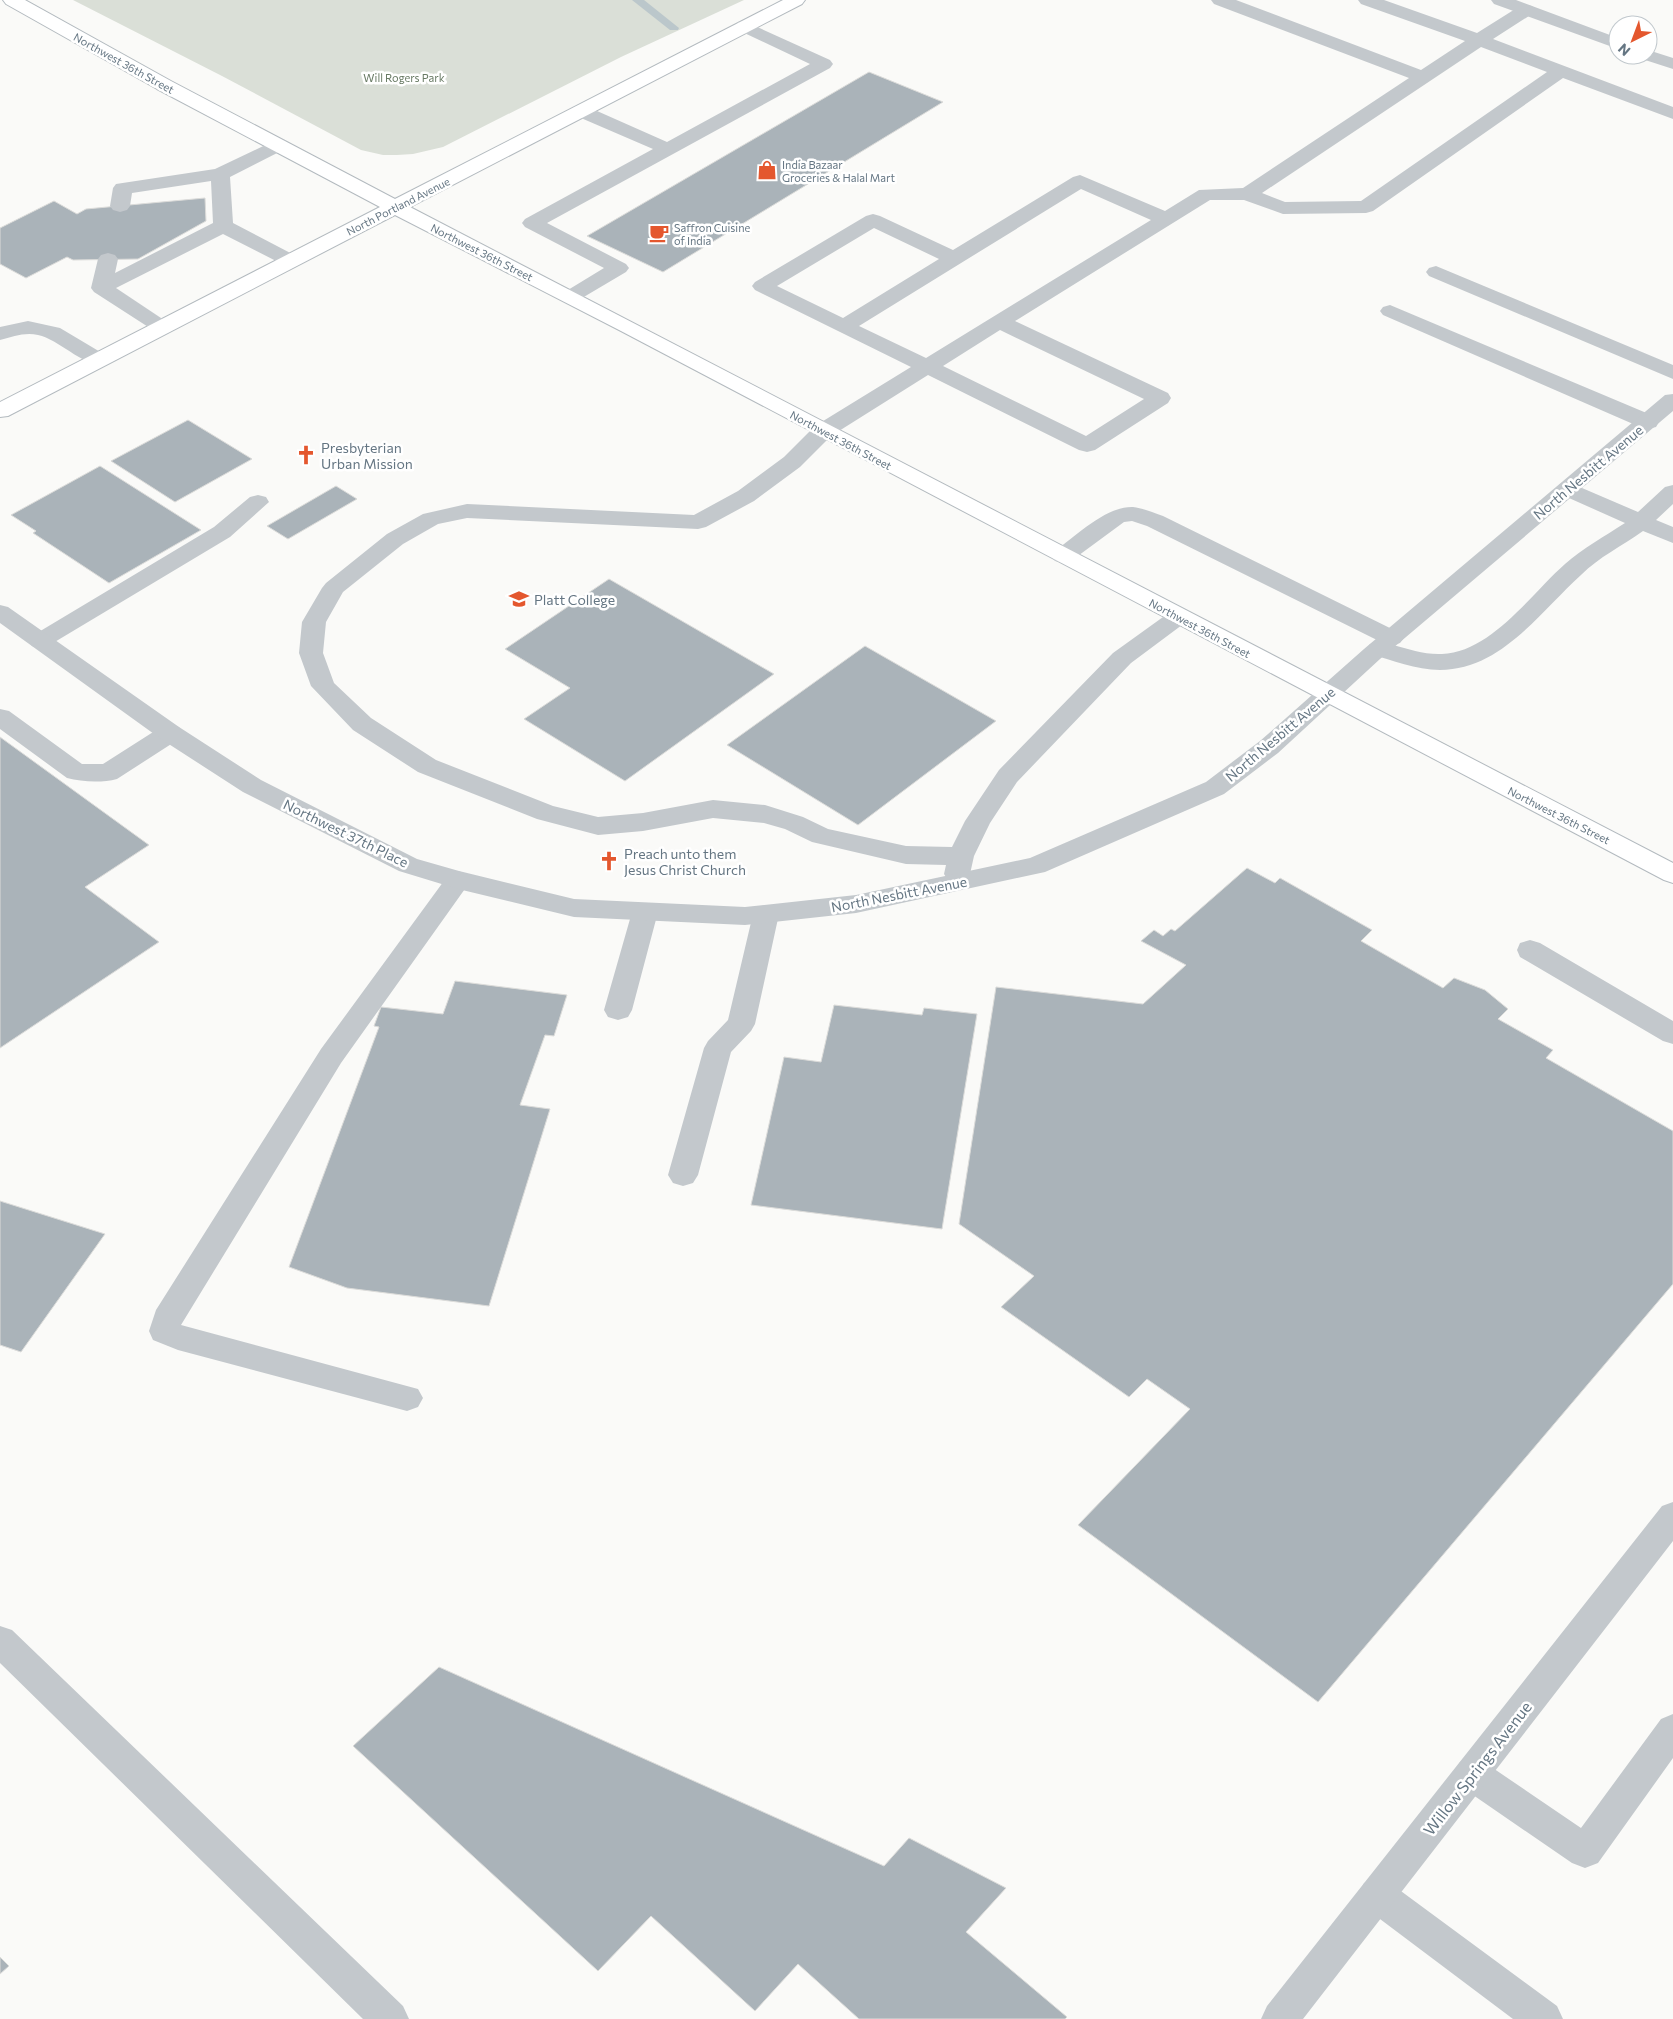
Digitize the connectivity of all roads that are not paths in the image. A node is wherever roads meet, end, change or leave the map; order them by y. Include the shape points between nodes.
1 (12, 0) edge
2 (796, 0) edge
3 (1220, 0) edge
4 (1367, 0) edge
5 (1500, 0) edge
6 (1526, 10) junction
7 (744, 26) junction
8 (1479, 40) junction
9 (1608, 40) edge
10 (1658, 58) edge
11 (1673, 64) edge
12 (1561, 71) junction
13 (1423, 77) junction
14 (581, 111) junction
15 (1673, 113) edge
16 (278, 145) junction
17 (668, 149) junction
18 (220, 174) junction
19 (1247, 194) junction
20 (120, 206) dead end
21 (395, 207) junction
22 (1166, 219) junction
23 (223, 226) junction
24 (954, 258) junction
25 (108, 260) dead end
26 (291, 261) junction
27 (1436, 272) dead end
28 (101, 288) junction
29 (570, 298) junction
30 (1390, 312) dead end
31 (999, 322) junction
32 (844, 326) junction
33 (163, 328) junction
34 (0, 334) edge
35 (100, 360) junction
36 (927, 367) junction
37 (1673, 373) edge
38 (1673, 400) edge
39 (0, 411) edge
40 (1648, 422) junction
41 (823, 431) junction
42 (1568, 489) junction
43 (1673, 492) edge
44 (258, 502) dead end
45 (1641, 522) junction
46 (1673, 536) edge
47 (1063, 556) junction
48 (0, 612) edge
49 (1178, 617) junction
50 (40, 641) junction
51 (1385, 644) junction
52 (1328, 695) junction
53 (0, 717) edge
54 (170, 733) junction
55 (962, 856) junction
56 (1673, 874) edge
57 (458, 880) junction
58 (955, 883) junction
59 (645, 912) junction
60 (756, 915) junction
61 (1530, 950) dead end
62 (618, 1010) dead end
63 (1673, 1034) edge
64 (682, 1174) dead end
65 (407, 1398) dead end
66 (1673, 1516) edge
67 (0, 1641) edge
68 (1673, 1730) edge
69 (1472, 1774) junction
70 (1377, 1895) junction
71 (390, 2019) edge
72 (1280, 2019) edge
73 (1544, 2019) edge

1 - 16 main road, Northwest 36th Street
2 - 7 main road, North Portland Avenue
3 - 13 street
4 - 8 street
5 - 6 street
6 - 8 street
6 - 9 street
7 - 14 main road, North Portland Avenue
7 - 17 street via 824,64
8 - 12 street
8 - 13 street
10 - 11 street
12 - 15 street
12 - 19 street via 1366,207 1283,208
13 - 19 street
14 - 17 street
14 - 21 main road, North Portland Avenue
16 - 18 street
16 - 21 main road, Northwest 36th Street
17 - 29 street via 532,223 619,268
18 - 20 street via 168,192 123,188
18 - 23 street
19 - 22 street via 1206,194
21 - 26 main road, North Portland Avenue
21 - 29 main road, Northwest 36th Street
22 - 24 street via 1080,182
22 - 31 street
23 - 26 street
23 - 28 street via 155,255
24 - 32 street
24 - 32 street via 873,220 762,286
25 - 28 street
26 - 33 main road, North Portland Avenue
27 - 37 street
28 - 33 street
29 - 41 main road, Northwest 36th Street
30 - 40 street
31 - 36 street
31 - 36 street via 1160,398 1086,445
32 - 36 street
33 - 35 main road, North Portland Avenue
34 - 35 street via 13,328 38,327
35 - 39 main road, North Portland Avenue
36 - 41 street
38 - 40 street, North Nesbitt Avenue
40 - 42 street, North Nesbitt Avenue
41 - 47 main road, Northwest 36th Street
41 - 55 street via 777,474 746,496 698,522 467,511 431,519 395,539 334,588 314,622 311,653 323,686 362,724 427,766 546,813 598,826 643,822 713,809 765,814 822,836 906,855
42 - 45 street
42 - 51 street, North Nesbitt Avenue
43 - 45 street
44 - 50 street via 222,532
45 - 46 street
45 - 51 street via 1574,568 1497,641 1469,656 1444,662 1427,661
47 - 49 main road, Northwest 36th Street
47 - 51 street via 1118,516 1133,514 1155,521
48 - 50 street, Northwest 37th Place
49 - 52 main road, Northwest 36th Street
49 - 55 street via 1122,658 1008,776 978,821
50 - 54 street, Northwest 37th Place
51 - 52 street, North Nesbitt Avenue
52 - 56 main road, Northwest 36th Street
52 - 58 street, North Nesbitt Avenue via 1269,747 1215,788 1036,866
53 - 54 street via 76,772 108,773
54 - 57 street, Northwest 37th Place via 252,786 408,865
55 - 58 street
57 - 59 street, Northwest 37th Place via 574,908
57 - 65 street via 331,1056 167,1320 164,1331
58 - 60 street, North Nesbitt Avenue via 856,904
59 - 60 street, Northwest 37th Place
59 - 62 street
60 - 64 street via 741,1024 718,1048
61 - 63 street
66 - 69 street, Willow Springs Avenue
67 - 71 street
68 - 69 street via 1584,1851
69 - 70 street, Willow Springs Avenue
70 - 72 street, Willow Springs Avenue
70 - 73 street

